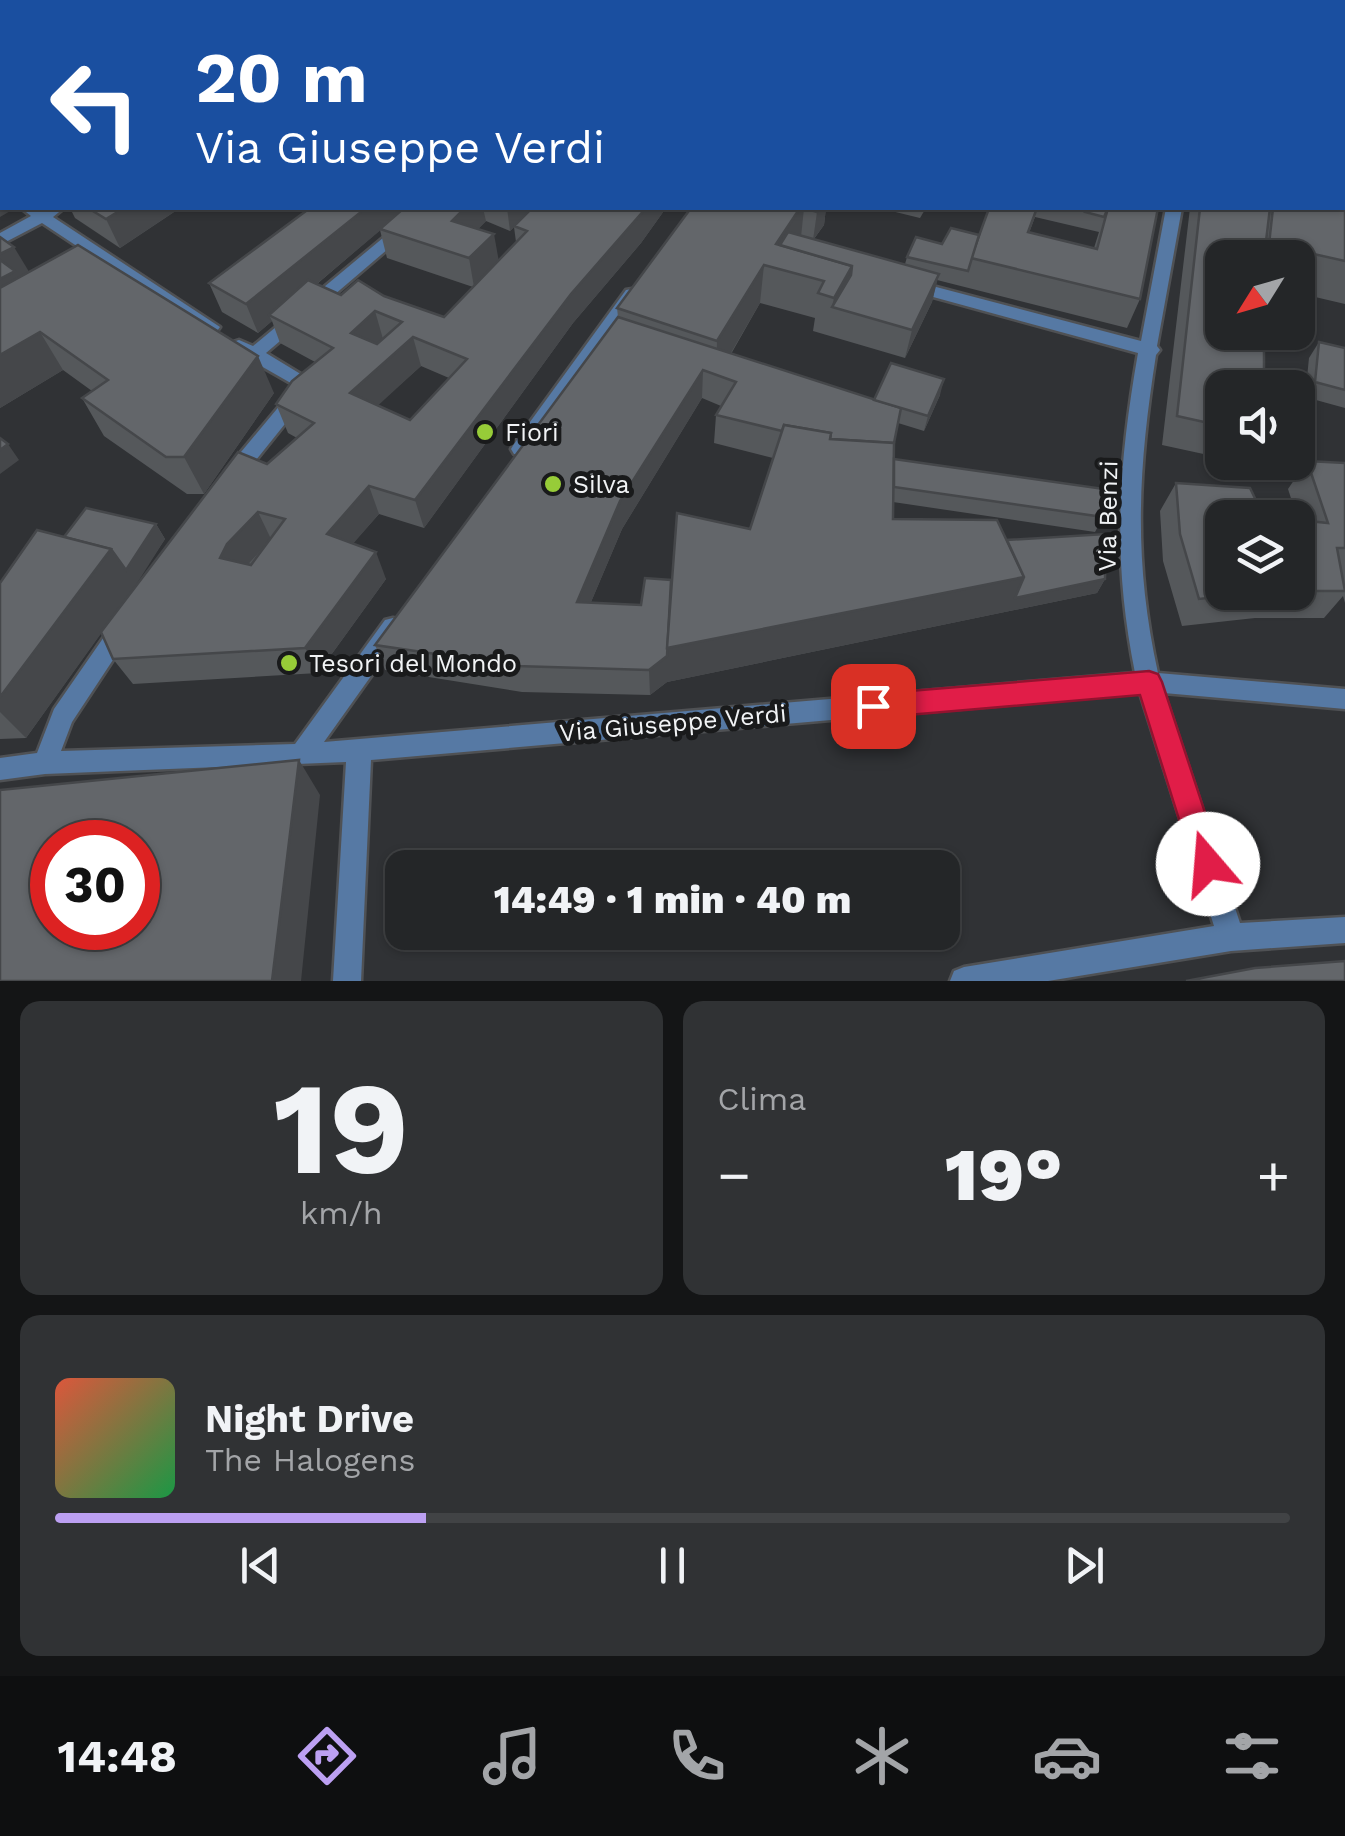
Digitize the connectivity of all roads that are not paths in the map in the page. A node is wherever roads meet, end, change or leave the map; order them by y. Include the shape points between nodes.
1 (42, 210) edge
2 (426, 210) edge
3 (1174, 210) edge
4 (0, 240) edge
5 (648, 272) edge
6 (921, 288) edge
7 (1151, 350) junction
8 (253, 355) junction
9 (509, 465) edge
10 (220, 491) edge
11 (140, 603) edge
12 (405, 610) edge
13 (1149, 682) junction
14 (1345, 699) edge
15 (359, 749) junction
16 (301, 755) junction
17 (45, 763) junction
18 (0, 770) edge
19 (1345, 930) edge
20 (1231, 938) junction
21 (347, 981) edge
22 (964, 981) edge

1 - 4 street
1 - 8 street
2 - 8 street
3 - 7 street, Via Benzi
5 - 9 street
6 - 7 street
7 - 13 street, Via Benzi via 1130,472 1131,584
8 - 10 street via 308,384
11 - 17 street via 62,717
12 - 16 street
13 - 14 street, Via Giuseppe Verdi
13 - 15 street, Via Giuseppe Verdi
13 - 20 street, Via Benzi
15 - 16 street, Via Giuseppe Verdi
15 - 21 street
16 - 17 street, Via Giuseppe Verdi
17 - 18 street, Via Giuseppe Verdi
19 - 20 street
20 - 22 street

